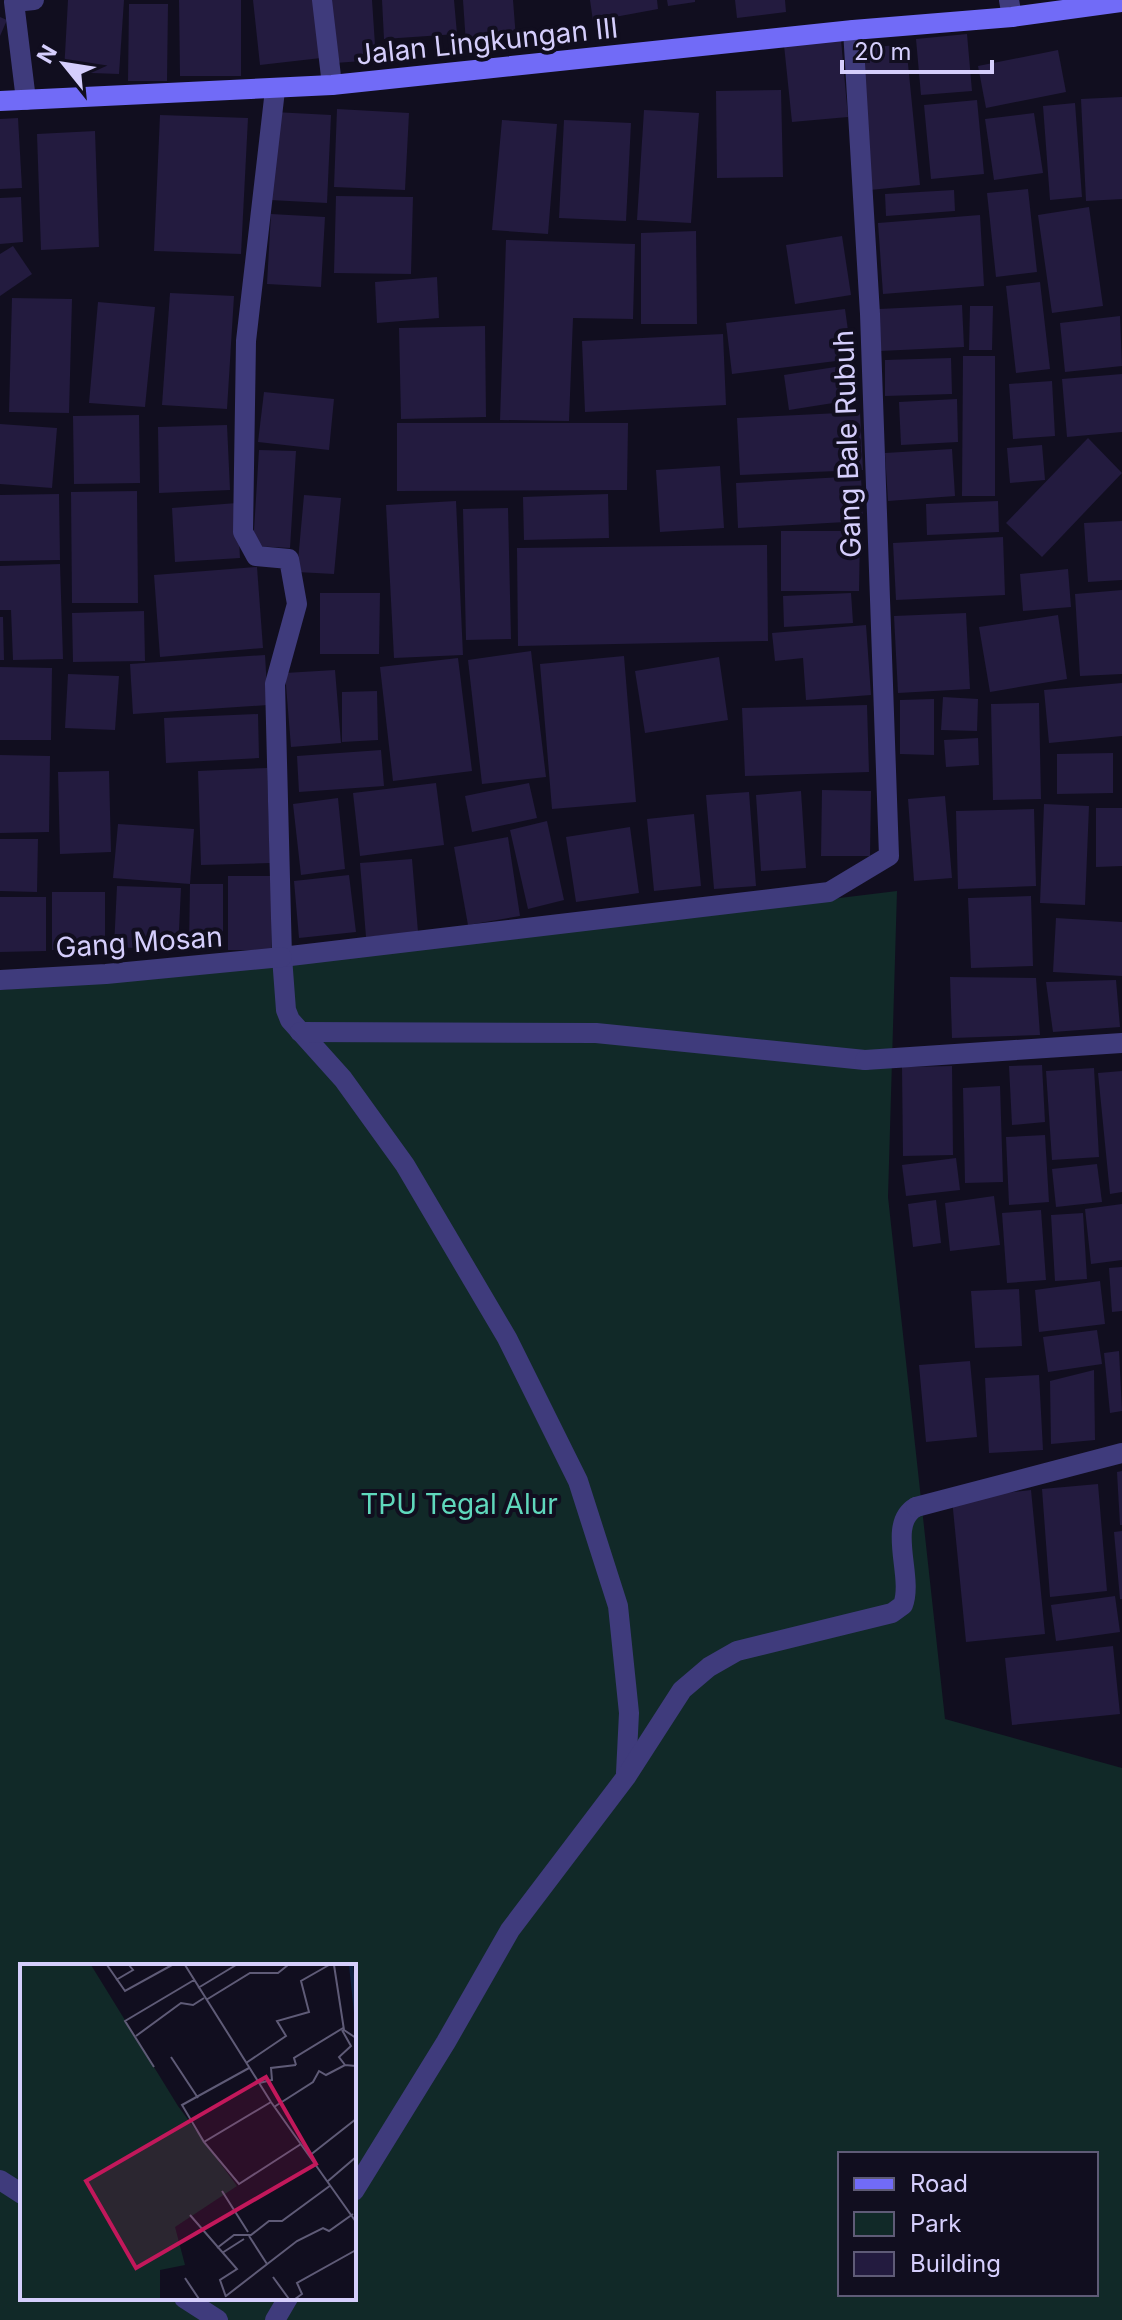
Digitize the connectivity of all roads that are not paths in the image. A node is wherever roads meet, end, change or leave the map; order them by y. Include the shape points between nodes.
1 (34, 0) edge
2 (322, 0) edge
3 (1122, 2) edge
4 (1011, 8) edge
5 (853, 30) junction
6 (332, 85) junction
7 (275, 90) junction
8 (26, 100) junction
9 (0, 101) edge
10 (889, 856) joint
11 (282, 957) junction
12 (0, 980) edge
13 (300, 1032) junction
14 (1122, 1043) edge
15 (1122, 1453) edge
16 (626, 1777) junction
17 (0, 2180) edge
18 (356, 2188) edge
19 (20, 2193) edge
20 (187, 2300) edge
21 (287, 2300) edge
22 (218, 2320) edge
23 (275, 2320) edge

1 - 8 street via 14,2
2 - 6 street
3 - 4 street, Jalan Lingkungan III
4 - 5 street, Jalan Lingkungan III
5 - 6 street, Jalan Lingkungan III
5 - 10 street, Gang Bale Rubuh via 870,314
6 - 7 street, Jalan Lingkungan III
7 - 8 street, Jalan Lingkungan III
7 - 11 street via 246,341 243,532 256,556 289,559 297,604 275,684
8 - 9 street, Jalan Lingkungan III
10 - 11 street, Gang Mosan via 829,892
11 - 12 street, Gang Mosan
11 - 13 street via 286,1010
13 - 14 street via 596,1033 865,1060
13 - 16 street via 343,1079 405,1165 507,1338 578,1481 618,1606 629,1713
15 - 16 street via 923,1505 905,1518 901,1533 907,1578 903,1605 892,1613 737,1651 709,1667 682,1690
16 - 18 street via 510,1930
17 - 19 street
20 - 22 street
21 - 23 street

